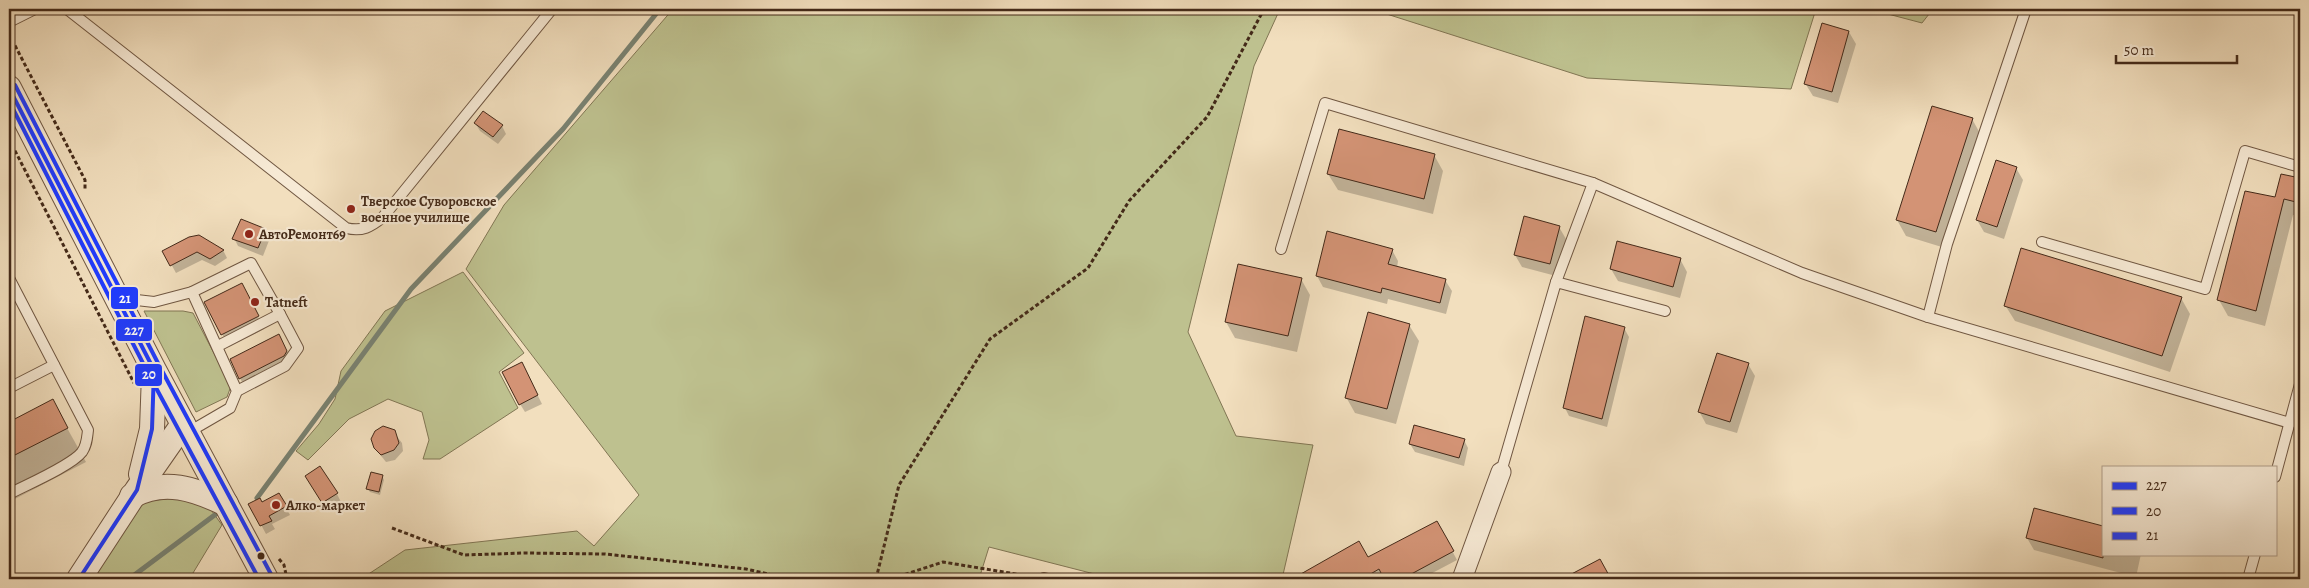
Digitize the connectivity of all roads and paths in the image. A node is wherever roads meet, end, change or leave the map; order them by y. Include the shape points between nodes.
1 (35, 9) edge
2 (67, 9) edge
3 (552, 9) edge
4 (1264, 9) edge
5 (2026, 9) edge
6 (9, 22) edge
7 (11, 98) edge
8 (9, 139) edge
9 (2300, 167) edge
10 (1593, 183) junction
11 (2042, 242) dead end
12 (1281, 249) dead end
13 (9, 278) edge
14 (1556, 282) junction
15 (192, 292) junction
16 (118, 298) junction
17 (1665, 311) dead end
18 (280, 314) junction
19 (1928, 317) junction
20 (218, 346) junction
21 (54, 365) junction
22 (154, 370) junction
23 (2300, 384) edge
24 (9, 388) edge
25 (137, 391) dead end
26 (237, 391) junction
27 (2290, 422) junction
28 (185, 429) junction
29 (1501, 472) joint
30 (2276, 474) edge
31 (134, 493) junction
32 (9, 494) edge
33 (226, 504) junction
34 (392, 528) dead end
35 (2254, 556) edge
36 (79, 579) edge
37 (266, 579) edge
38 (790, 579) edge
39 (875, 579) edge
40 (1046, 579) edge
41 (1462, 579) edge
42 (2248, 579) edge

1 - 6 lane
2 - 3 lane via 346,228 358,231 373,226 383,217
4 - 39 path via 1207,117 1129,201 1088,268 990,339 898,485
5 - 19 lane via 1947,244
7 - 16 street
8 - 25 path
9 - 11 lane via 2245,151 2205,289
10 - 12 lane via 1324,103
10 - 14 lane
10 - 19 lane via 1802,273
13 - 21 lane
14 - 17 lane
14 - 29 lane
15 - 16 lane via 154,302
15 - 18 lane via 250,263
15 - 20 lane
16 - 22 street
18 - 20 lane
18 - 26 lane via 298,348 285,366
19 - 27 lane
20 - 26 lane
21 - 24 lane
21 - 32 lane via 88,430 87,442 81,454
22 - 28 street
22 - 31 street via 152,429
23 - 27 lane
26 - 28 lane via 230,408
27 - 30 lane
28 - 31 street
28 - 33 street
29 - 41 street
31 - 33 street via 176,486
31 - 36 street
33 - 37 street
34 - 38 path via 464,555 605,554 746,569
35 - 42 lane
39 - 40 path via 894,578 943,562

